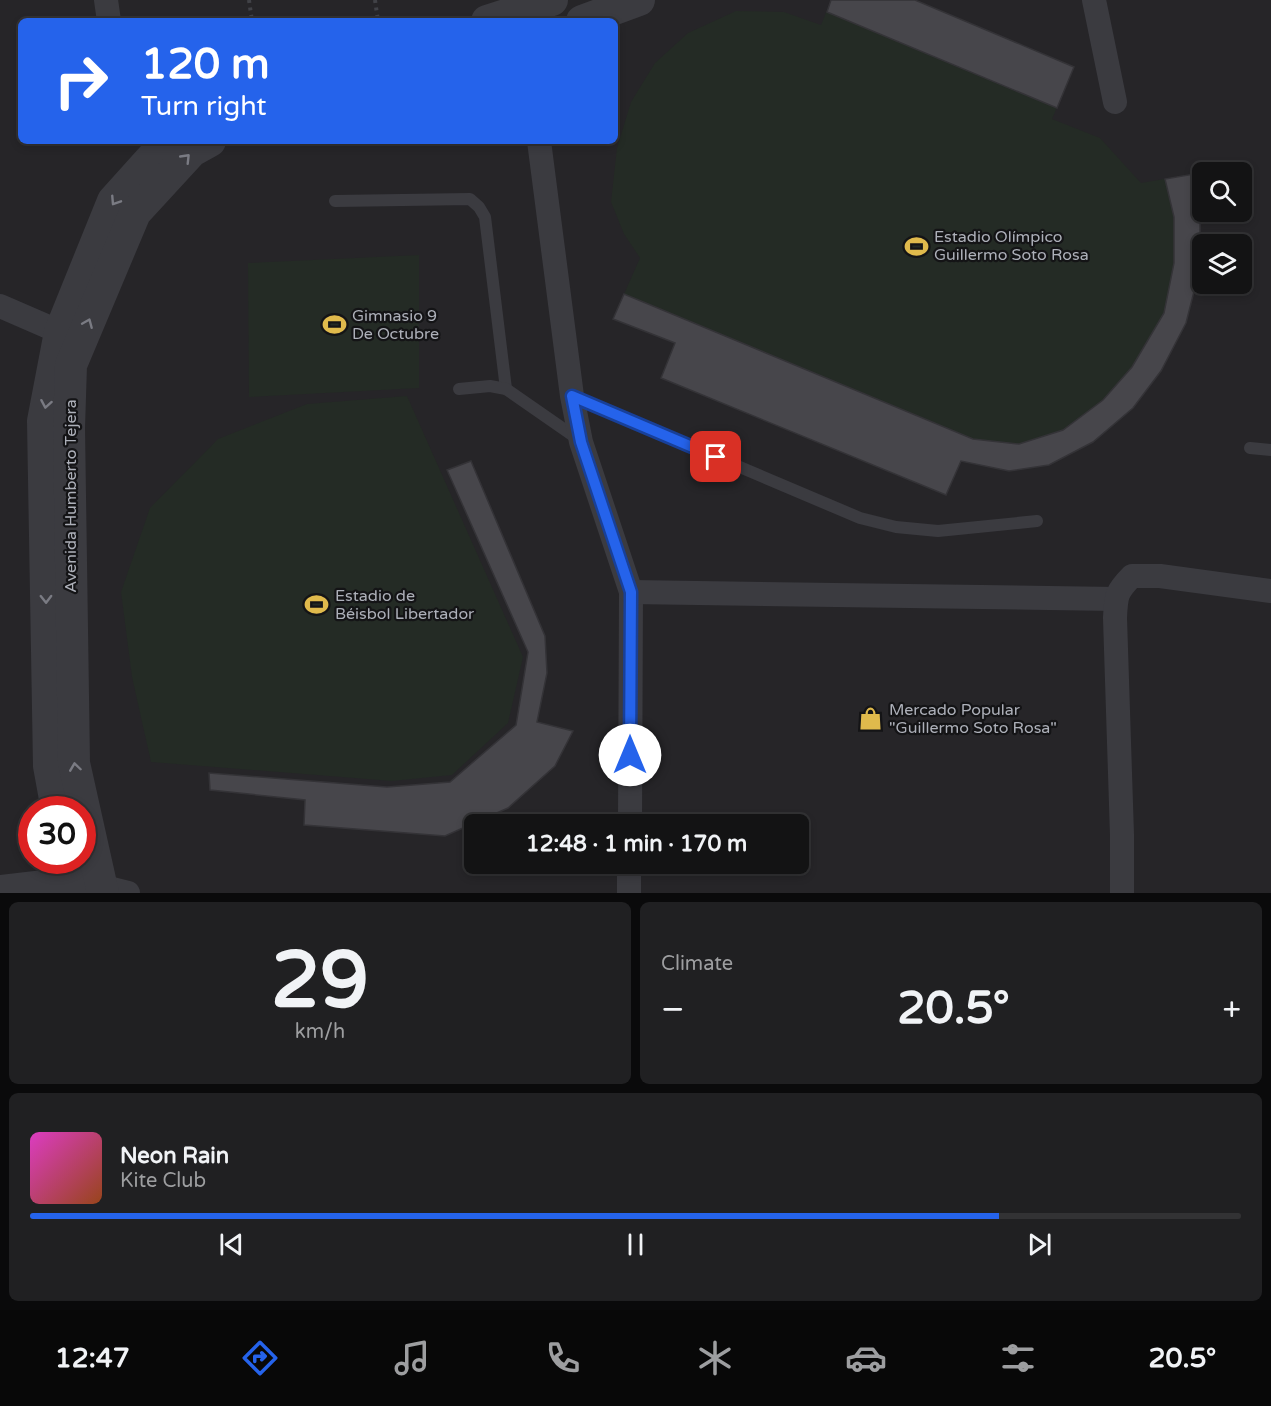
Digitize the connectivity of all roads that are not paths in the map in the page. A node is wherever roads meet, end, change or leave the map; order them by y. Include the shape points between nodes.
1 (106, 0) edge
2 (552, 0) edge
3 (639, 0) edge
4 (1094, 0) edge
5 (508, 14) edge
6 (109, 18) edge
7 (590, 18) edge
8 (1115, 102) dead end
9 (164, 144) edge
10 (205, 144) edge
11 (539, 144) edge
12 (335, 201) dead end
13 (0, 306) edge
14 (60, 332) junction
15 (459, 389) dead end
16 (506, 389) junction
17 (572, 396) junction
18 (581, 442) junction
19 (1250, 448) dead end
20 (1271, 450) edge
21 (1037, 521) dead end
22 (1271, 591) edge
23 (631, 592) junction
24 (1116, 599) junction
25 (54, 796) edge
26 (630, 814) edge
27 (630, 874) edge
28 (90, 885) edge
29 (0, 891) edge
30 (629, 893) edge
31 (1122, 893) edge

1 - 6 street
2 - 5 street
3 - 7 street
4 - 8 street
9 -> 14 street, Avenida Humberto Tejera via 113,201
28 -> 10 street, Avenida Humberto Tejera via 74,763 71,365 135,213 192,151
11 - 17 street
12 - 16 lane via 470,199 479,207 485,217
13 - 14 street
14 -> 25 street, Avenida Humberto Tejera via 43,421 49,766
15 - 16 lane
16 - 18 lane
17 - 18 street
17 - 21 lane via 878,523 938,531
18 - 23 street
19 - 20 lane
22 - 24 street via 1160,576 1132,576
23 - 24 street
23 - 26 street
24 - 31 street
27 - 30 street
28 - 29 street

